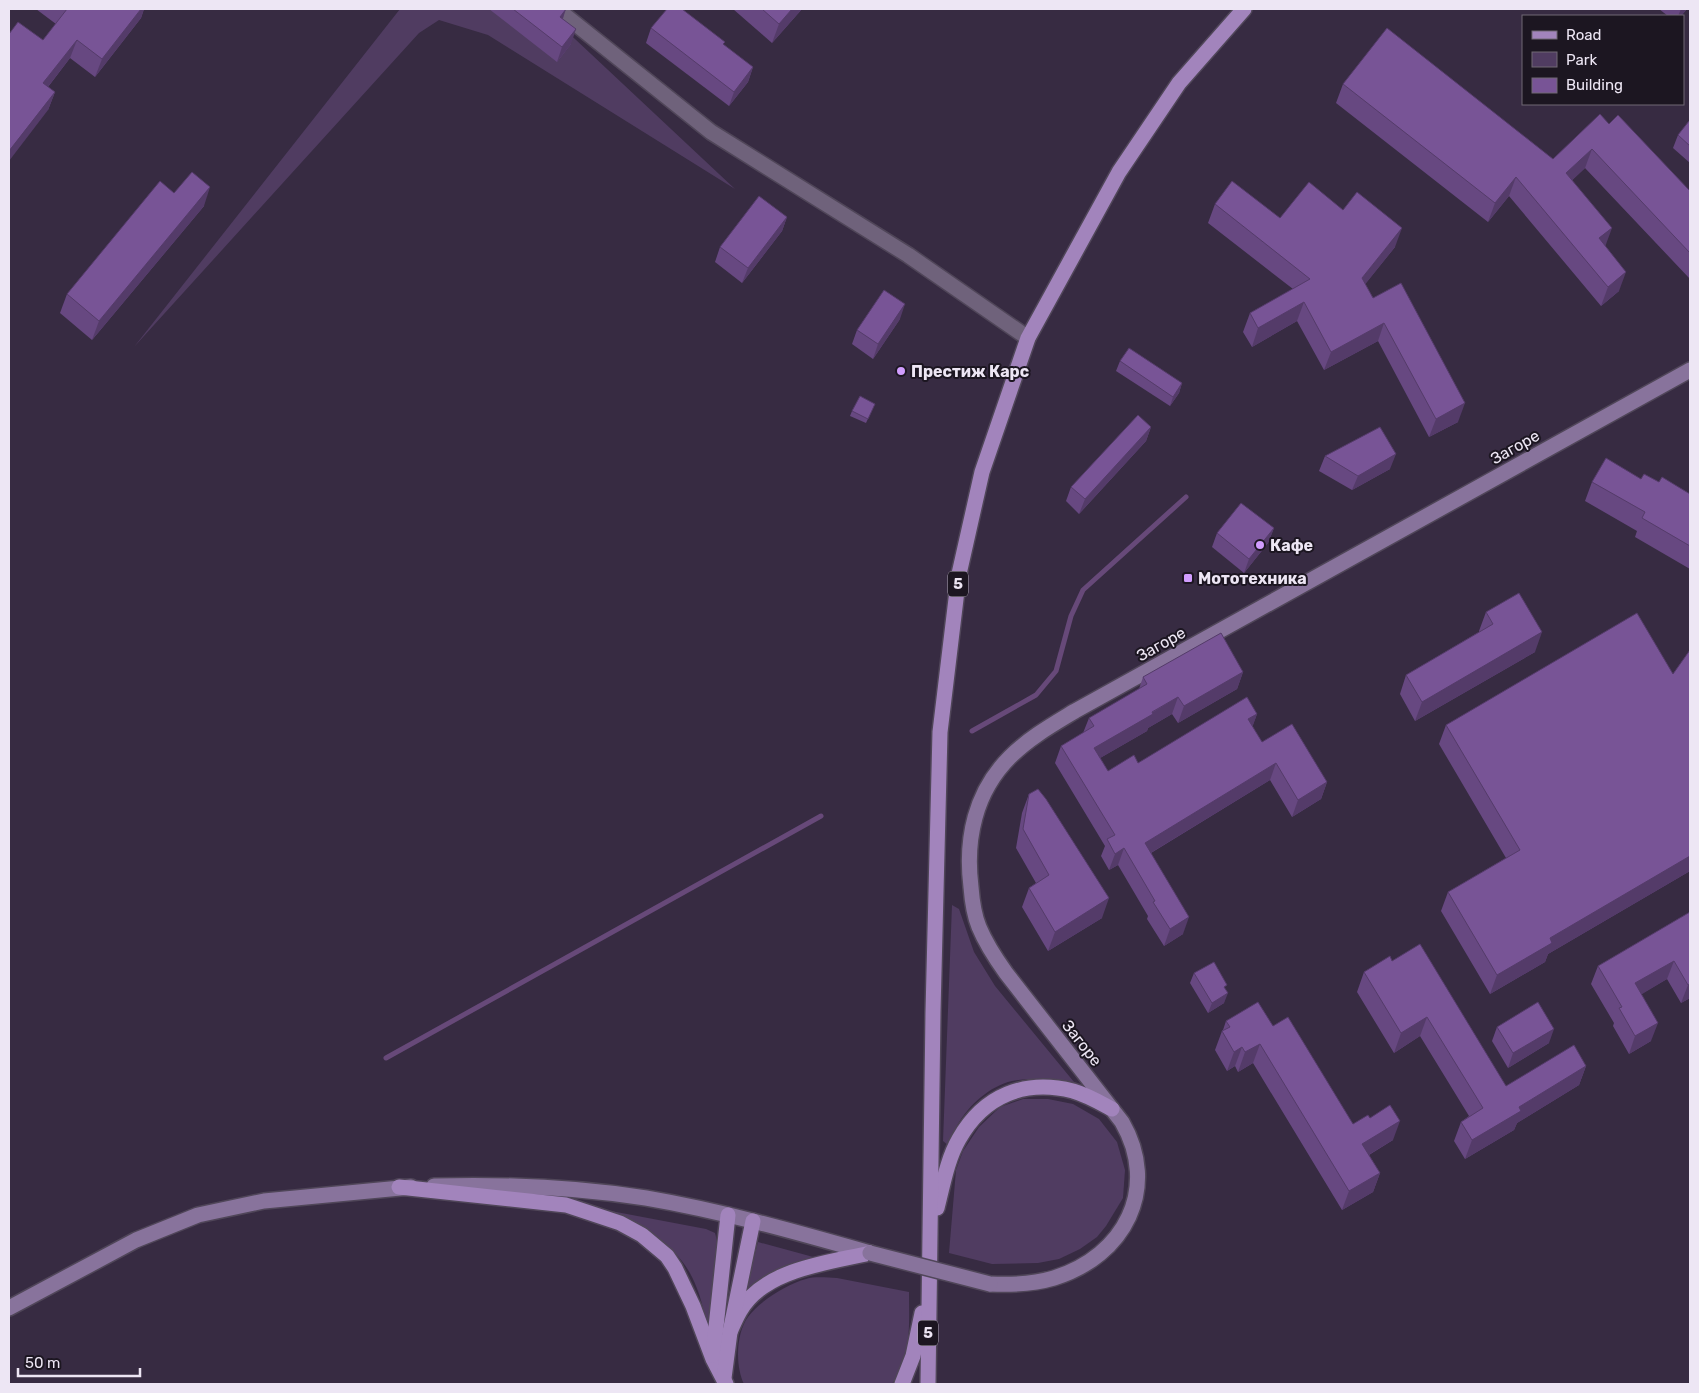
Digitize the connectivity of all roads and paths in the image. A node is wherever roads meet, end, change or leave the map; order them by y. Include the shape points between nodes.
1 (557, 9) edge
2 (1244, 9) edge
3 (1028, 338) junction
4 (1690, 370) edge
5 (1112, 1109) junction
6 (399, 1187) junction
7 (728, 1215) junction
8 (753, 1221) junction
9 (931, 1234) junction
10 (870, 1253) junction
11 (928, 1282) junction
12 (9, 1308) edge
13 (730, 1332) junction
14 (713, 1359) junction
15 (725, 1381) edge
16 (902, 1384) edge
17 (928, 1384) edge

1 - 3 street via 711,132 908,255
2 - 3 main road, 5 via 1180,83 1119,172
3 - 9 main road, 5 via 982,472 959,574 940,732
4 - 5 main road, Загоре via 1075,711 1028,741 1009,758 981,799 972,824 969,874 979,926 1006,974
5 - 9 main road via 1074,1091 1041,1087 1012,1091 986,1105 953,1152
5 - 10 main road, Загоре, bridge via 1131,1138 1136,1155 1138,1172 1134,1203 1120,1233 1107,1248 1081,1267 1053,1279 990,1284
6 - 7 main road, Загоре via 477,1185 592,1191
6 - 12 main road, Загоре via 264,1201 198,1215 136,1240
6 - 14 main road via 566,1205 620,1223 642,1235 671,1262
7 - 8 main road, Загоре
7 - 14 main road
8 - 10 main road, Загоре
8 - 13 main road
9 - 11 main road, 5
10 - 13 main road via 798,1270 770,1282 740,1310
11 - 16 main road via 913,1356
11 - 17 main road, 5
13 - 15 main road
14 - 15 main road

